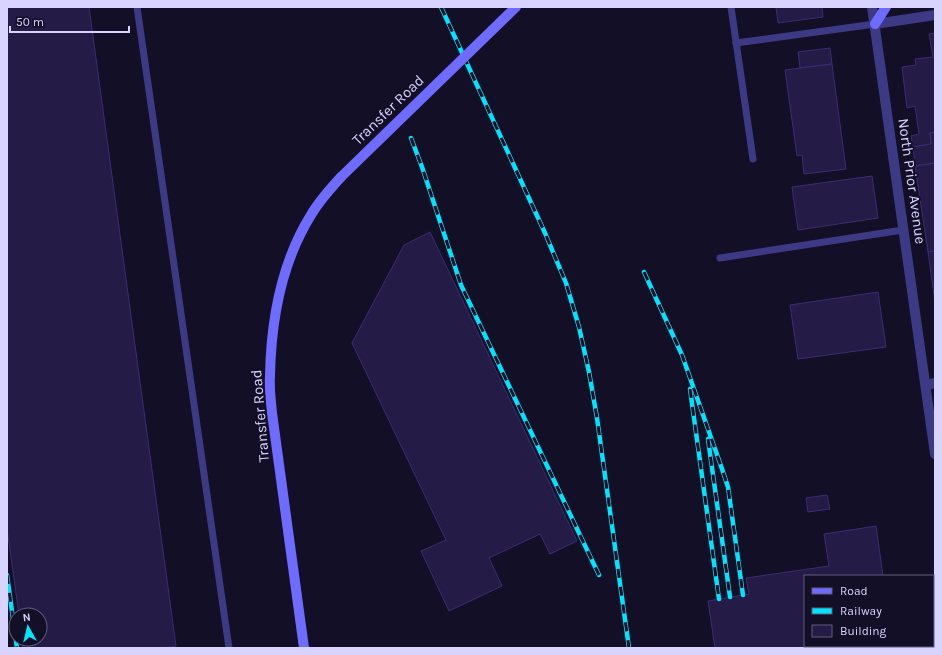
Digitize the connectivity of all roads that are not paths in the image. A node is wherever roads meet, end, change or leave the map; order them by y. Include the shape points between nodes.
1 (137, 7) edge
2 (516, 7) edge
3 (731, 7) edge
4 (872, 7) edge
5 (886, 7) edge
6 (935, 15) edge
7 (875, 24) junction
8 (736, 44) junction
9 (753, 159) dead end
10 (903, 230) junction
11 (720, 258) dead end
12 (930, 384) edge
13 (935, 454) edge
14 (229, 648) edge
15 (304, 648) edge

1 - 14 lane
2 - 15 main road, Transfer Road, bridge via 340,176 310,216 284,274 276,308 270,378 272,413
3 - 8 lane
4 - 7 street, North Prior Avenue
5 - 7 main road
6 - 7 street
7 - 8 lane
7 - 10 street, North Prior Avenue
8 - 9 lane
10 - 11 lane
10 - 12 street, North Prior Avenue
12 - 13 street, North Prior Avenue

